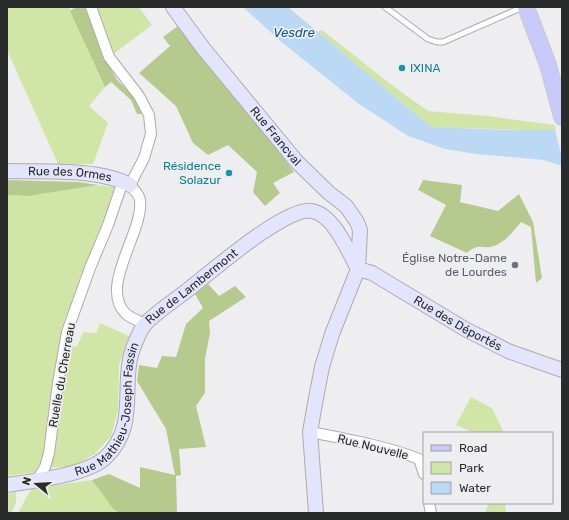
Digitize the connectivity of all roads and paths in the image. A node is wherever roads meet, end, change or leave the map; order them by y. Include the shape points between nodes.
1 (91, 7) edge
2 (173, 7) edge
3 (385, 7) edge
4 (524, 7) edge
5 (562, 117) edge
6 (7, 171) edge
7 (126, 183) junction
8 (358, 269) junction
9 (145, 324) junction
10 (562, 370) edge
11 (310, 432) junction
12 (423, 470) edge
13 (37, 480) junction
14 (7, 485) edge
15 (316, 513) edge

1 - 7 street, Ruelle du Cherreau via 109,57 149,115 151,134 144,158
2 - 8 street, Rue Francval via 203,48 297,162 346,206 360,230
3 - 4 lane via 428,39 437,42 444,42
4 - 5 main road via 548,65
6 - 7 street, Rue des Ormes via 86,173
7 - 9 street, Rue de Lambermont via 137,192 140,208 120,273 118,298 127,314
7 - 13 street, Ruelle du Cherreau via 90,268 67,332 50,453
8 - 9 street, Rue de Lambermont via 333,224 313,211 296,214 252,239
8 - 10 street, Rue des Déportés via 372,273 508,351
8 - 11 street, Rue Francval via 322,367
9 - 13 street, Rue Mathieu-Joseph Fassin via 130,354 126,419 120,438 105,458 93,466 78,472
11 - 12 street, Rue Nouvelle via 420,459
11 - 15 street, Rue Francval
13 - 14 street, Rue Mathieu-Joseph Fassin

